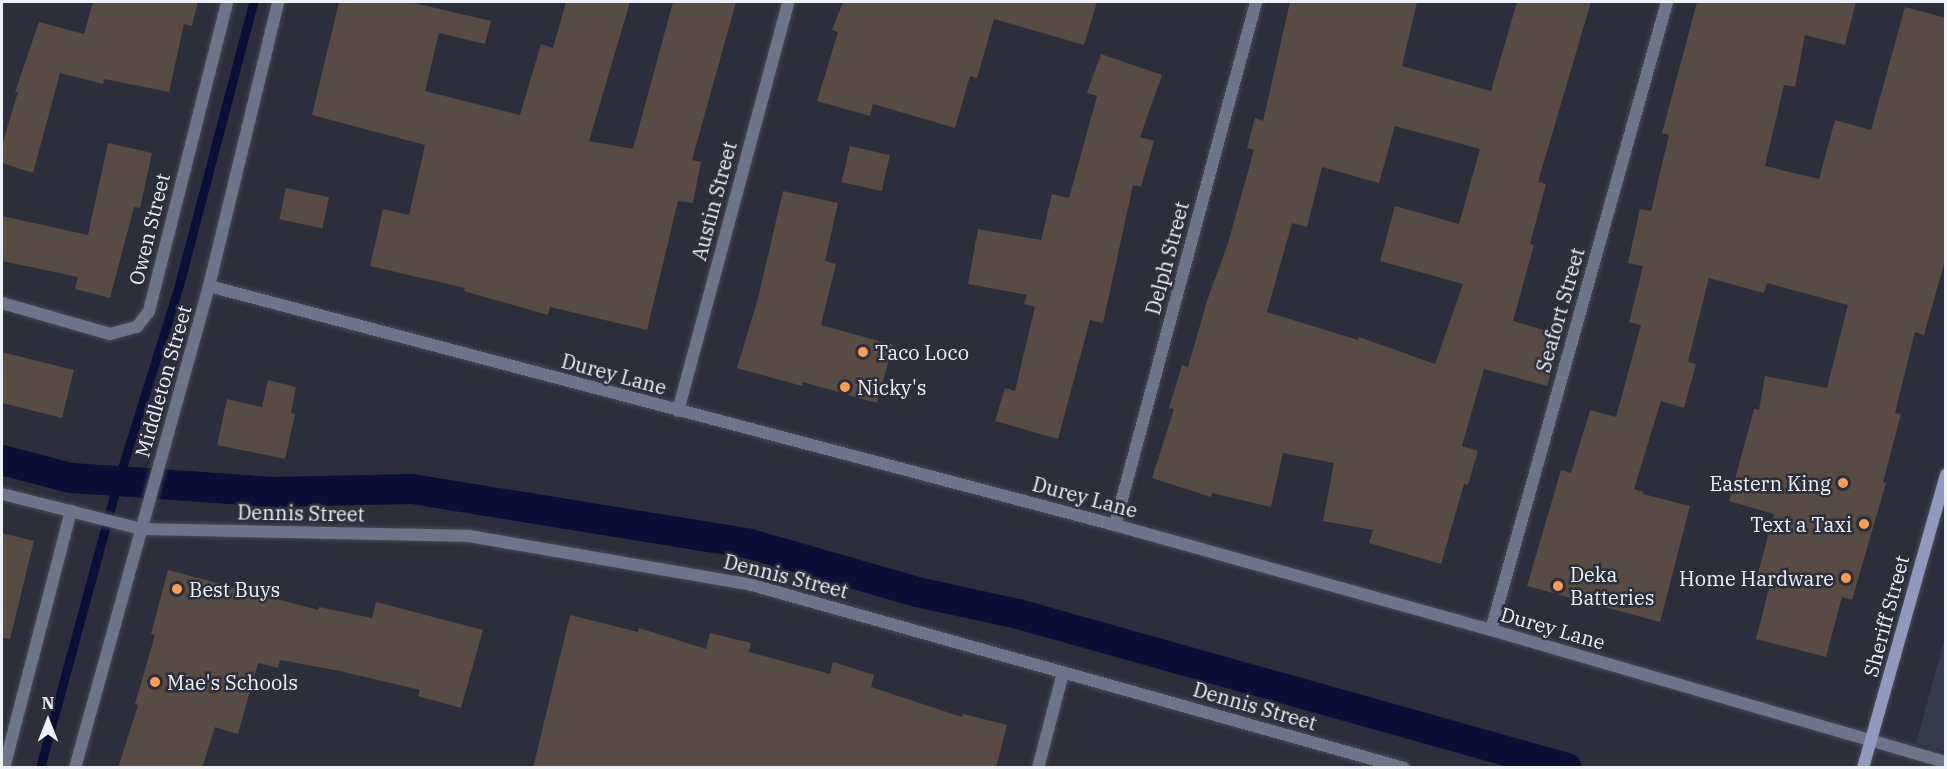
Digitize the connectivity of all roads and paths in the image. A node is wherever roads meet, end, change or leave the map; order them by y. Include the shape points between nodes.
1 (226, 2) edge
2 (278, 2) edge
3 (788, 2) edge
4 (1256, 2) edge
5 (1667, 2) edge
6 (209, 286) junction
7 (2, 303) edge
8 (678, 411) junction
9 (1946, 475) edge
10 (2, 494) edge
11 (76, 512) junction
12 (1115, 525) junction
13 (135, 528) junction
14 (1491, 630) junction
15 (1063, 673) junction
16 (1871, 741) junction
17 (1946, 762) edge
18 (4, 768) edge
19 (75, 768) edge
20 (1038, 768) edge
21 (1404, 768) edge
22 (1863, 768) edge

1 - 7 street, Owen Street via 148,311 137,327 110,334
2 - 6 street, Middleton Street
3 - 8 street, Austin Street
4 - 12 street, Delph Street
5 - 14 street, Seafort Street
6 - 8 street, Durey Lane
6 - 13 street, Middleton Street via 148,501
8 - 12 street, Durey Lane
9 - 16 main road, Sheriff Street
10 - 11 street, Dennis Street
11 - 13 street, Dennis Street
11 - 18 street
12 - 14 street, Durey Lane
13 - 15 street, Dennis Street via 469,536 752,585
13 - 19 street, Middleton Street
14 - 16 street, Durey Lane
15 - 20 street
15 - 21 street, Dennis Street
16 - 17 street, Durey Lane
16 - 22 main road, Sheriff Street

